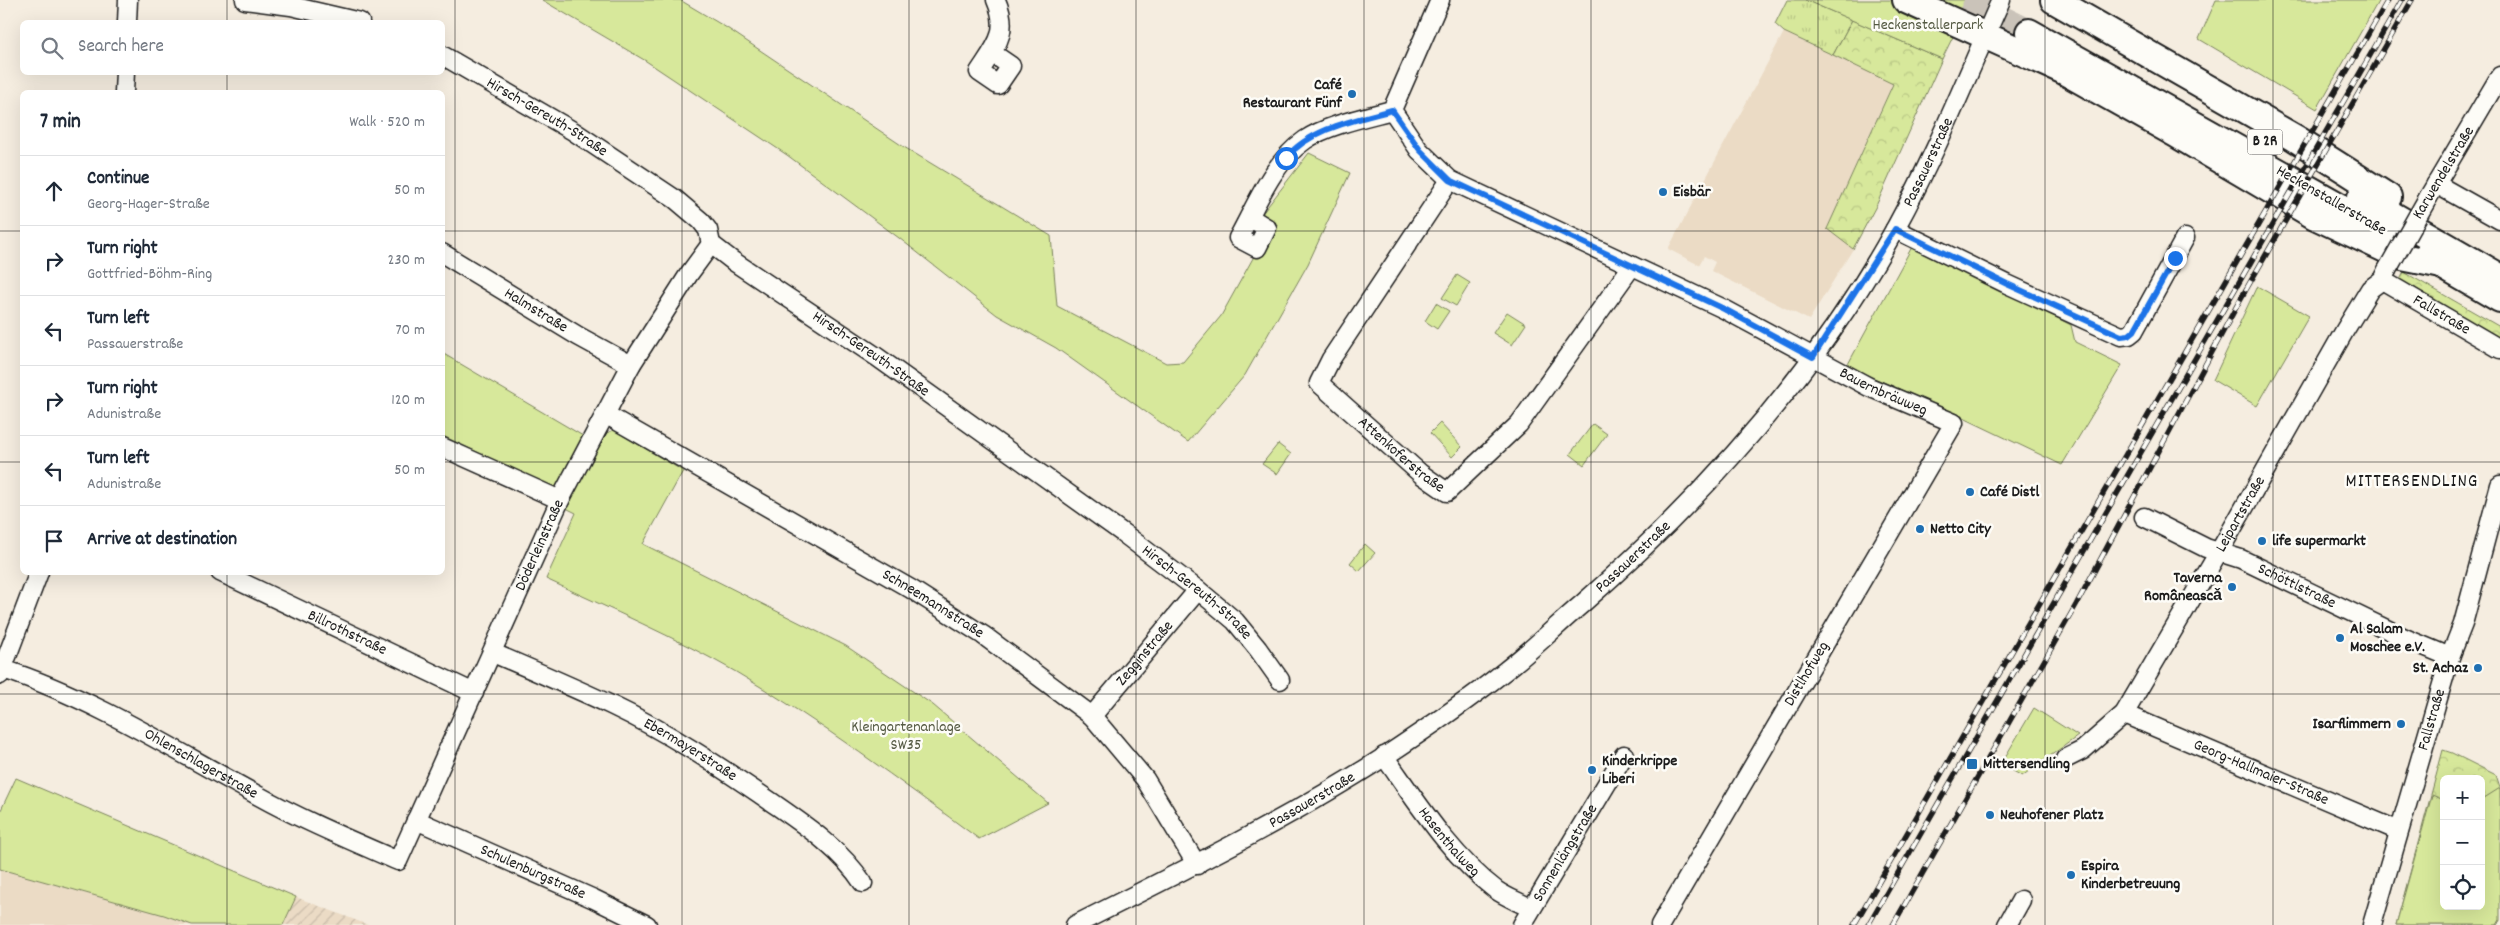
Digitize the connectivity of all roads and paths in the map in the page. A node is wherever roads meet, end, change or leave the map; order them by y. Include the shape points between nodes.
1 (128, 0) edge
2 (245, 0) edge
3 (996, 0) edge
4 (1440, 0) edge
5 (1906, 0) edge
6 (2002, 0) edge
7 (2039, 16) edge
8 (127, 20) edge
9 (351, 20) edge
10 (1986, 35) junction
11 (992, 53) dead end
12 (445, 58) edge
13 (125, 75) edge
14 (2500, 76) edge
15 (124, 90) edge
16 (1392, 110) junction
17 (1450, 180) junction
18 (2433, 190) junction
19 (1250, 217) dead end
20 (2500, 220) edge
21 (1895, 229) junction
22 (2185, 238) dead end
23 (711, 244) junction
24 (445, 255) edge
25 (2442, 265) junction
26 (1632, 266) junction
27 (2385, 275) junction
28 (2496, 275) edge
29 (2500, 299) edge
30 (2500, 349) edge
31 (1813, 357) junction
32 (631, 365) junction
33 (606, 414) junction
34 (1954, 423) joint
35 (445, 448) edge
36 (2500, 485) edge
37 (560, 500) junction
38 (2144, 517) dead end
39 (2219, 552) junction
40 (38, 575) edge
41 (226, 575) edge
42 (1198, 590) junction
43 (493, 653) junction
44 (2450, 657) junction
45 (1, 672) edge
46 (1280, 680) dead end
47 (474, 693) junction
48 (2124, 714) junction
49 (1092, 716) junction
50 (1624, 755) dead end
51 (1384, 756) junction
52 (2065, 759) dead end
53 (416, 820) junction
54 (2399, 830) junction
55 (398, 861) joint
56 (1197, 865) junction
57 (863, 883) dead end
58 (2021, 900) dead end
59 (1530, 908) junction
60 (647, 925) edge
61 (1075, 925) edge
62 (1522, 925) edge
63 (1660, 925) edge
64 (2007, 925) edge
65 (2372, 925) edge

1 - 8 street
2 - 9 street via 291,6
3 - 11 street via 1003,23
4 - 16 street
5 - 10 highway
6 - 10 street, Passauerstraße
7 - 25 highway, Heckenstallerstraße / B 2R via 2224,139
7 - 28 highway, Heckenstallerstraße / B 2R
10 - 21 street, Passauerstraße via 1932,157
10 - 25 highway via 2095,88 2315,216 2402,257
12 - 23 street, Hirsch-Gereuth-Straße via 573,131 644,178 701,221 708,230
13 - 15 street
14 - 18 street, Karwendelstraße
16 - 17 street, Bauernbräuweg via 1420,150
16 - 19 street via 1305,140 1264,186
17 - 26 street, Bauernbräuweg
17 - 26 street, Attenkoferstraße via 1331,359 1319,383 1421,474 1446,492 1520,424
18 - 20 street
18 - 27 street, Karwendelstraße, bridge
21 - 22 street via 2121,336 2134,331
21 - 31 street, Passauerstraße
23 - 32 street, Döderleinstraße
23 - 42 street, Hirsch-Gereuth-Straße via 878,357
24 - 32 street, Halmstraße
25 - 29 highway, Heckenstallerstraße / B 2R
26 - 31 street, Bauernbräuweg via 1724,309
27 - 30 street, Fallstraße
27 - 39 street, Leipartstraße via 2370,288 2344,330
31 - 34 street, Bauernbräuweg via 1869,387
31 - 51 street, Passauerstraße via 1715,478 1629,563 1505,671
32 - 33 street, Döderleinstraße
33 - 37 street, Döderleinstraße
33 - 49 street, Schneemannstraße via 911,590 983,635
34 - 63 street, Distlhofweg
35 - 37 street
36 - 44 street, Fallstraße via 2463,624
37 - 43 street, Döderleinstraße
38 - 39 street, Schöttlstraße
39 - 44 street, Schöttlstraße
39 - 48 street, Leipartstraße
40 - 45 street
41 - 47 street, Billrothstraße
42 - 46 street, Hirsch-Gereuth-Straße via 1235,621
42 - 49 street, Zegginstraße
43 - 47 street, Döderleinstraße
43 - 57 street, Ebermayerstraße via 613,706 731,775 830,846
44 - 54 street, Fallstraße
45 - 55 street, Ohlenschlagerstraße via 80,700 259,796
47 - 53 street, Döderleinstraße
48 - 52 street, Leipartstraße via 2083,750
48 - 54 street, Georg-Hallmaier-Straße
49 - 56 street, Schneemannstraße via 1145,779
50 - 59 street, Sonnenlängstraße
51 - 56 street, Passauerstraße
51 - 59 street, Hasenthalweg via 1446,840 1471,867 1497,890
53 - 55 street, Döderleinstraße
53 - 60 street, Schulenburgstraße
54 - 65 street, Fallstraße
56 - 61 street, Passauerstraße
58 - 64 street
59 - 62 street, Sonnenlängstraße

